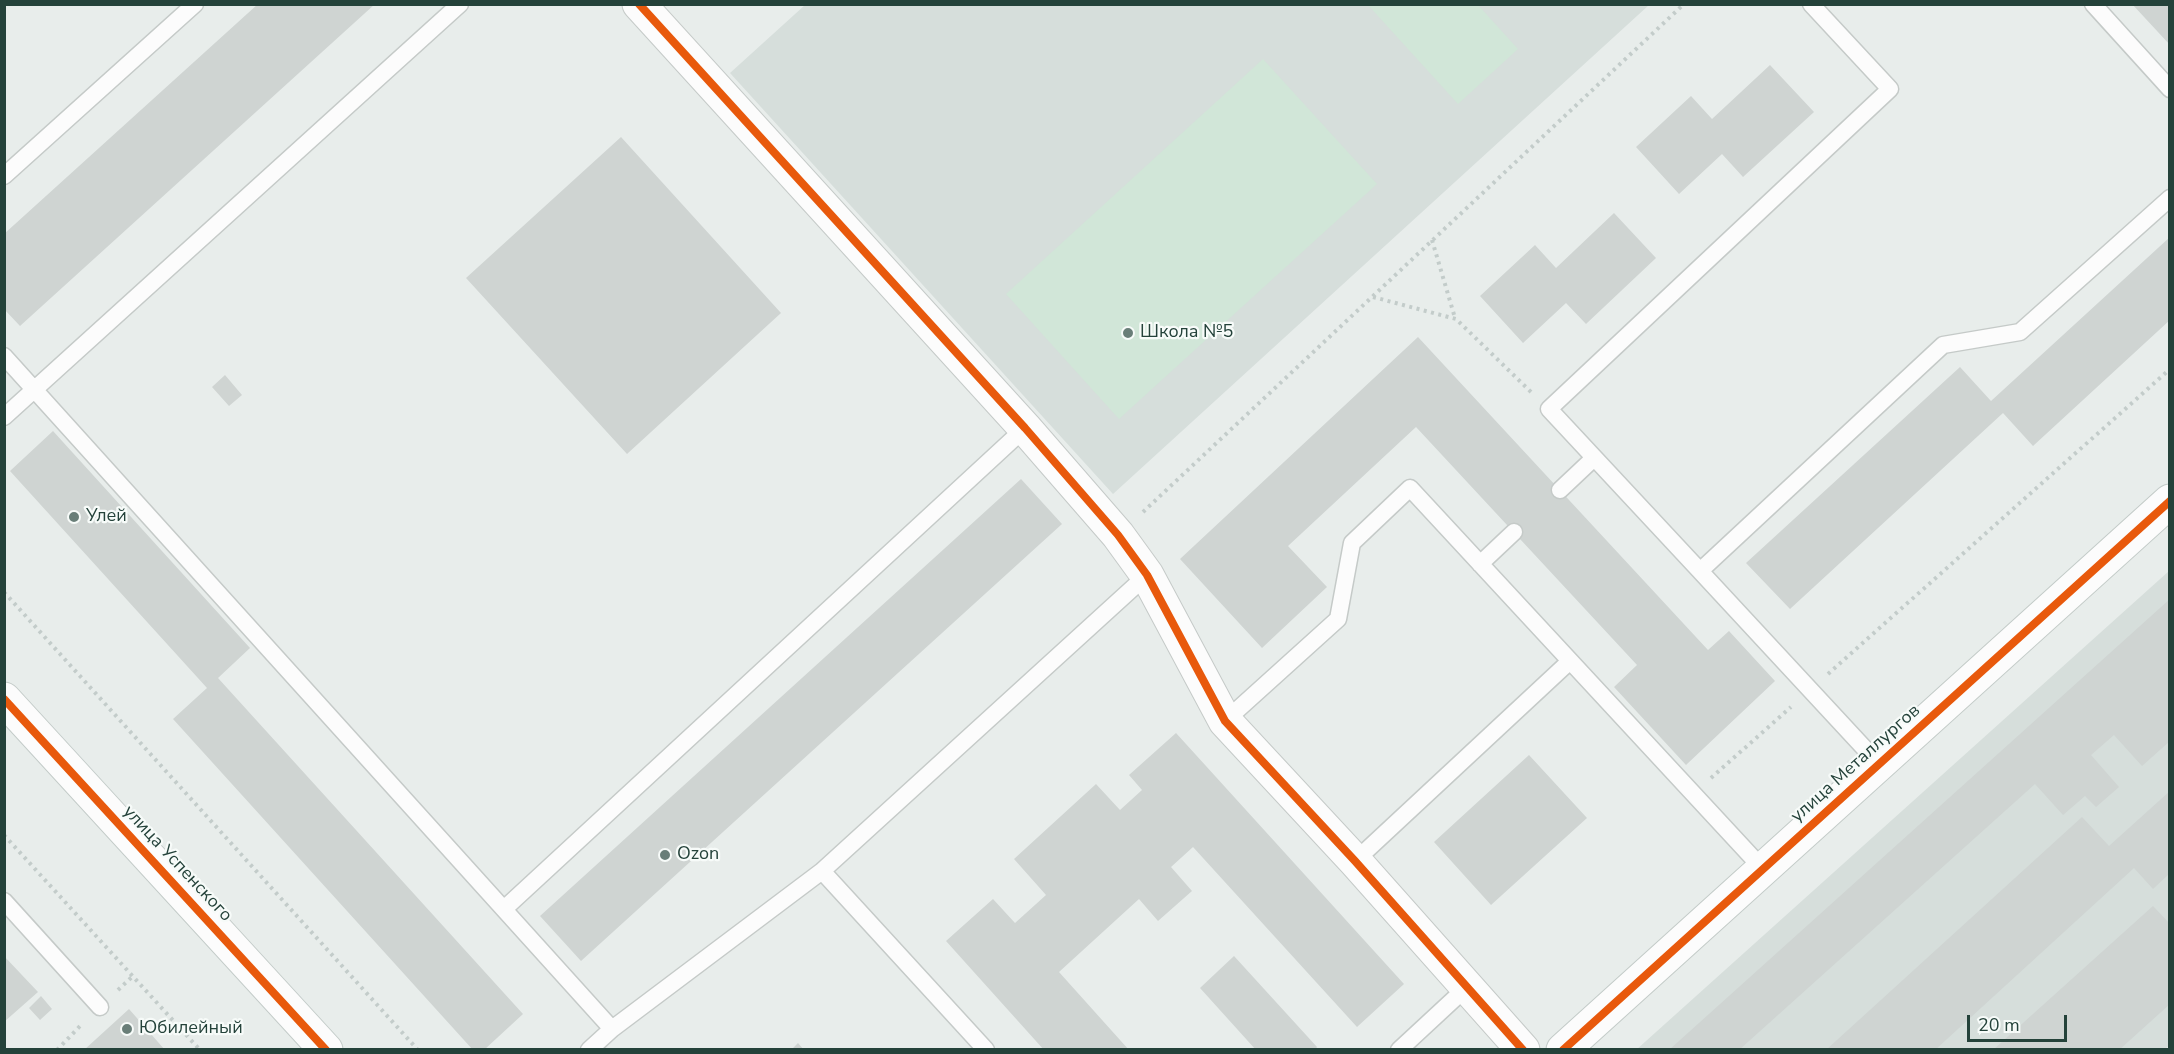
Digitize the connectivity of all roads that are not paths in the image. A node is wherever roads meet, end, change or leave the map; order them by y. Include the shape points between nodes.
1 (195, 4) edge
2 (460, 4) edge
3 (639, 4) edge
4 (1811, 4) edge
5 (2093, 4) edge
6 (2169, 89) edge
7 (4, 176) edge
8 (2169, 198) edge
9 (4, 356) edge
10 (35, 389) junction
11 (4, 417) edge
12 (1025, 428) junction
13 (1594, 458) junction
14 (1560, 490) dead end
15 (2169, 501) edge
16 (1514, 532) dead end
17 (1480, 564) junction
18 (1700, 571) junction
19 (1147, 575) junction
20 (1570, 661) junction
21 (5, 699) edge
22 (1225, 721) junction
23 (1879, 764) junction
24 (1355, 861) junction
25 (1763, 869) junction
26 (822, 871) junction
27 (4, 901) edge
28 (504, 909) junction
29 (1467, 987) junction
30 (100, 1007) dead end
31 (612, 1029) junction
32 (326, 1050) edge
33 (589, 1050) edge
34 (986, 1050) edge
35 (1399, 1050) edge
36 (1523, 1050) edge
37 (1563, 1050) edge

1 - 7 lane
2 - 10 lane
3 - 12 street
4 - 13 lane via 1890,89 1549,409
5 - 6 lane
8 - 18 lane via 2020,332 1943,345
9 - 10 lane
10 - 11 lane
10 - 28 lane
12 - 19 street via 1118,535
12 - 28 lane
13 - 14 lane
13 - 18 lane
15 - 23 street, улица Металлургов
16 - 17 lane
17 - 20 lane
17 - 22 lane via 1410,488 1352,543 1338,619
18 - 23 lane
19 - 22 street
19 - 26 lane
20 - 24 lane
20 - 25 lane
21 - 32 street, улица Успенского
22 - 24 street
23 - 25 street, улица Металлургов
24 - 29 street
25 - 37 street, улица Металлургов
26 - 31 lane
26 - 34 lane
27 - 30 lane
28 - 31 lane
29 - 35 lane
29 - 36 street
31 - 33 lane

